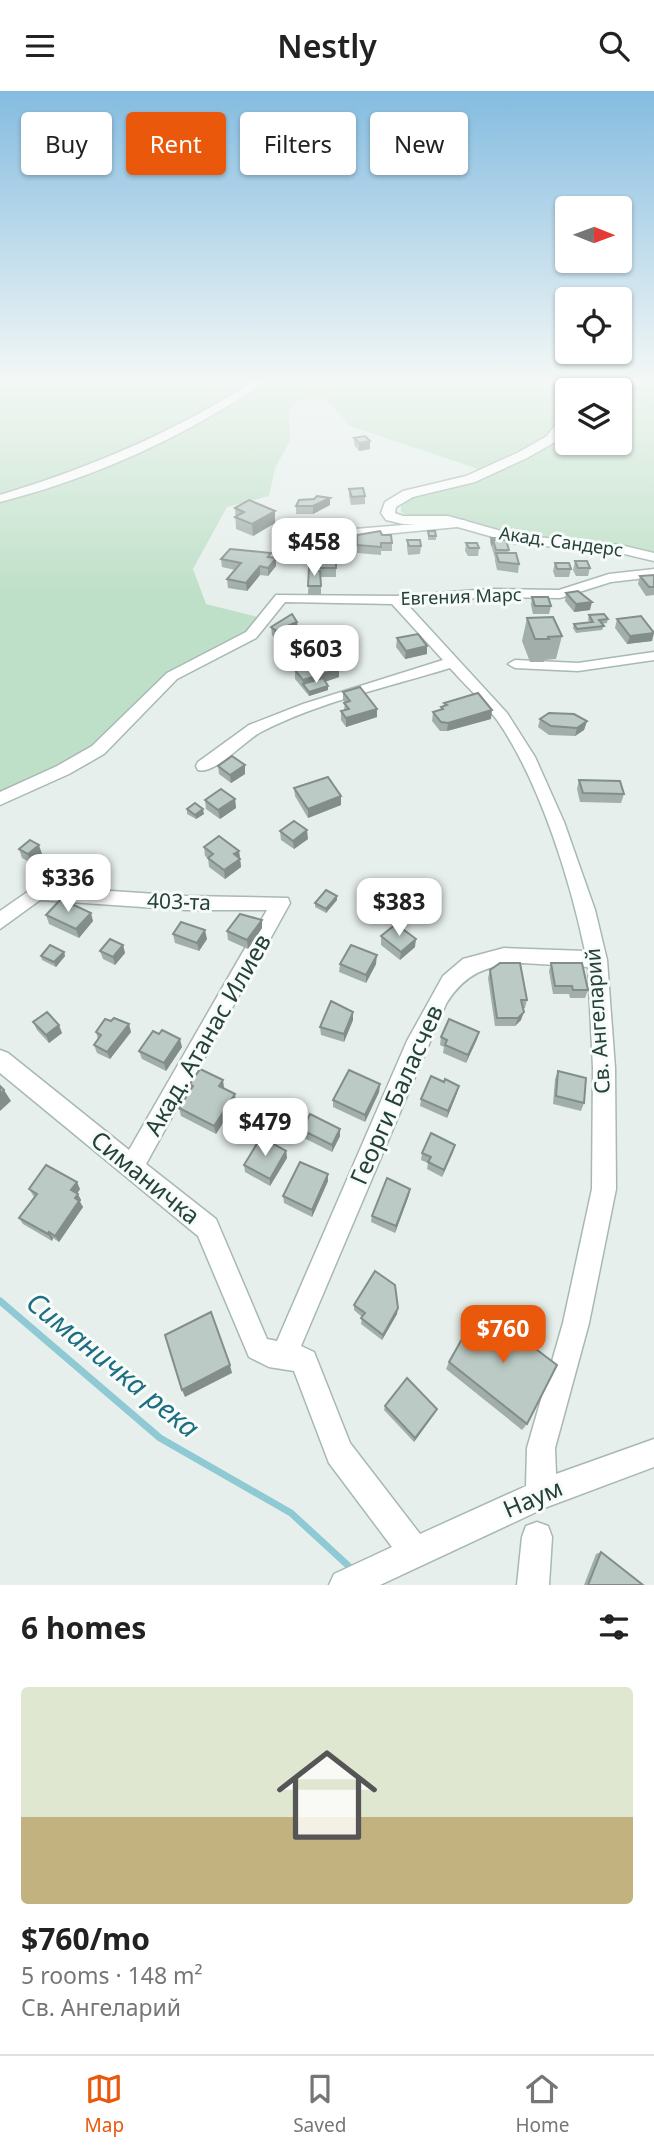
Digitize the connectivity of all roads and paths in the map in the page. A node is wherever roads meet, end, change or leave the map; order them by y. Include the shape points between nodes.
1 (129, 452) edge
2 (529, 452) edge
3 (0, 499) edge
4 (464, 524) junction
5 (343, 534) dead end
6 (654, 557) edge
7 (654, 573) edge
8 (396, 600) junction
9 (654, 656) edge
10 (453, 661) junction
11 (515, 664) dead end
12 (204, 767) dead end
13 (0, 799) edge
14 (281, 902) joint
15 (0, 921) edge
16 (597, 960) junction
17 (0, 1060) edge
18 (132, 1167) junction
19 (285, 1353) junction
20 (654, 1453) edge
21 (541, 1494) junction
22 (537, 1537) dead end
23 (414, 1551) junction
24 (345, 1585) edge
25 (533, 1585) edge

1 - 3 street via 62,481
2 - 4 street via 470,479 408,494 388,509 396,519
4 - 5 street, Акад. Сандерс
4 - 6 street, Акад. Сандерс via 514,539 620,549
7 - 8 street, Евгения Марс via 609,578 560,594 480,593
8 - 10 street, Св. Ангеларий
8 - 13 street, Евгения Марс via 281,598 251,635 172,676 98,750
9 - 11 street via 578,667
10 - 12 street via 254,729
10 - 16 street, Св. Ангеларий via 502,716 527,757 586,910
14 - 15 street, 403-та via 186,903 36,893
14 - 18 street, Акад. Атанас Илиев
16 - 19 street, Георги Баласчев via 502,955 485,957 455,976 418,1041
16 - 21 street, Св. Ангеларий via 604,1068 604,1189 576,1323 541,1448
17 - 18 street, Симаничка
18 - 19 street, Симаничка via 207,1228 258,1348
19 - 23 street, Симаничка via 304,1362 339,1453
20 - 21 street, Наум
21 - 23 street, Наум
22 - 25 street
23 - 24 street, Наум

